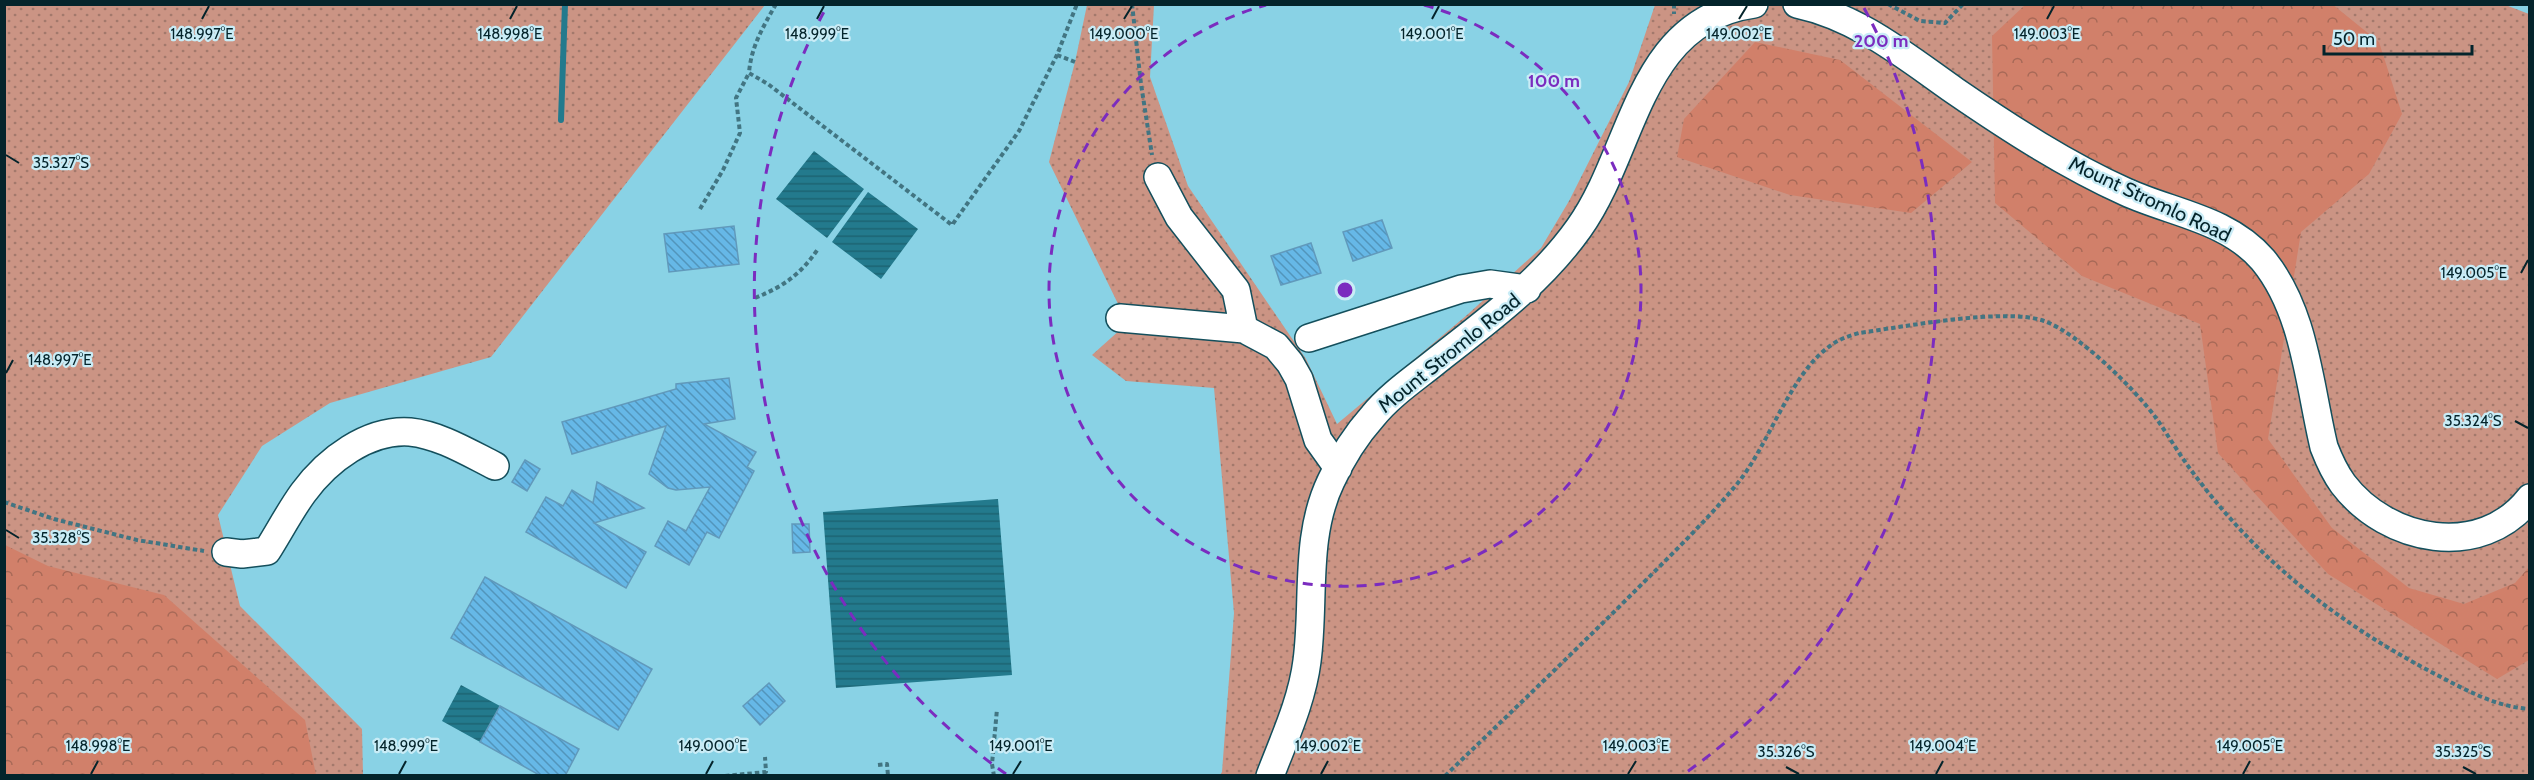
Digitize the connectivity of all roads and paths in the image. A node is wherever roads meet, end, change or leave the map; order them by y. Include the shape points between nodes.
1 (776, 4) edge
2 (1077, 4) edge
3 (1132, 4) edge
4 (1754, 4) edge
5 (1797, 4) edge
6 (1888, 4) edge
7 (1963, 4) edge
8 (1057, 55) junction
9 (1076, 62) dead end
10 (749, 73) junction
11 (1158, 177) joint
12 (700, 209) dead end
13 (818, 249) dead end
14 (1527, 289) junction
15 (755, 298) dead end
16 (1120, 318) dead end
17 (1244, 329) junction
18 (1309, 338) dead end
19 (495, 466) dead end
20 (1338, 468) junction
21 (2529, 498) edge
22 (4, 502) edge
23 (226, 552) joint
24 (997, 709) dead end
25 (2529, 709) edge
26 (765, 757) dead end
27 (878, 765) dead end
28 (725, 776) edge
29 (888, 776) edge
30 (994, 776) edge
31 (1270, 776) edge
32 (1445, 776) edge

1 - 10 path via 756,40
2 - 8 path
3 - 11 path via 1149,142
4 - 14 street, Mount Stromlo Road via 1709,18 1669,49 1650,79 1597,199 1560,254
5 - 21 street, Mount Stromlo Road via 1821,9 1867,31 2002,123 2063,159 2127,193 2218,226 2260,257 2276,276 2295,317 2319,427 2332,466 2357,500 2388,523 2428,536 2473,536 2511,516
6 - 7 path via 1920,21 1945,23
8 - 9 path
8 - 10 path via 1018,131 952,225
10 - 12 path via 736,98 740,133
11 - 17 street via 1179,217 1236,290
13 - 15 path via 806,267 781,287
14 - 18 street via 1490,284 1461,289
14 - 20 street, Mount Stromlo Road via 1373,415
16 - 17 street
17 - 20 street via 1276,346 1290,363 1318,440
19 - 23 street via 435,438 412,432 388,432 351,448 324,469 303,493 267,551
20 - 31 street, Mount Stromlo Road via 1318,521 1312,559 1307,662 1294,713
22 - 23 path via 42,516 137,540
24 - 30 path
25 - 32 path via 2502,705 2465,690 2389,650 2298,587 2199,480 2141,401 2082,344 2041,320 1980,318 1859,333 1829,346 1792,393 1737,484 1677,549
26 - 28 path via 766,772
27 - 29 path via 887,764

